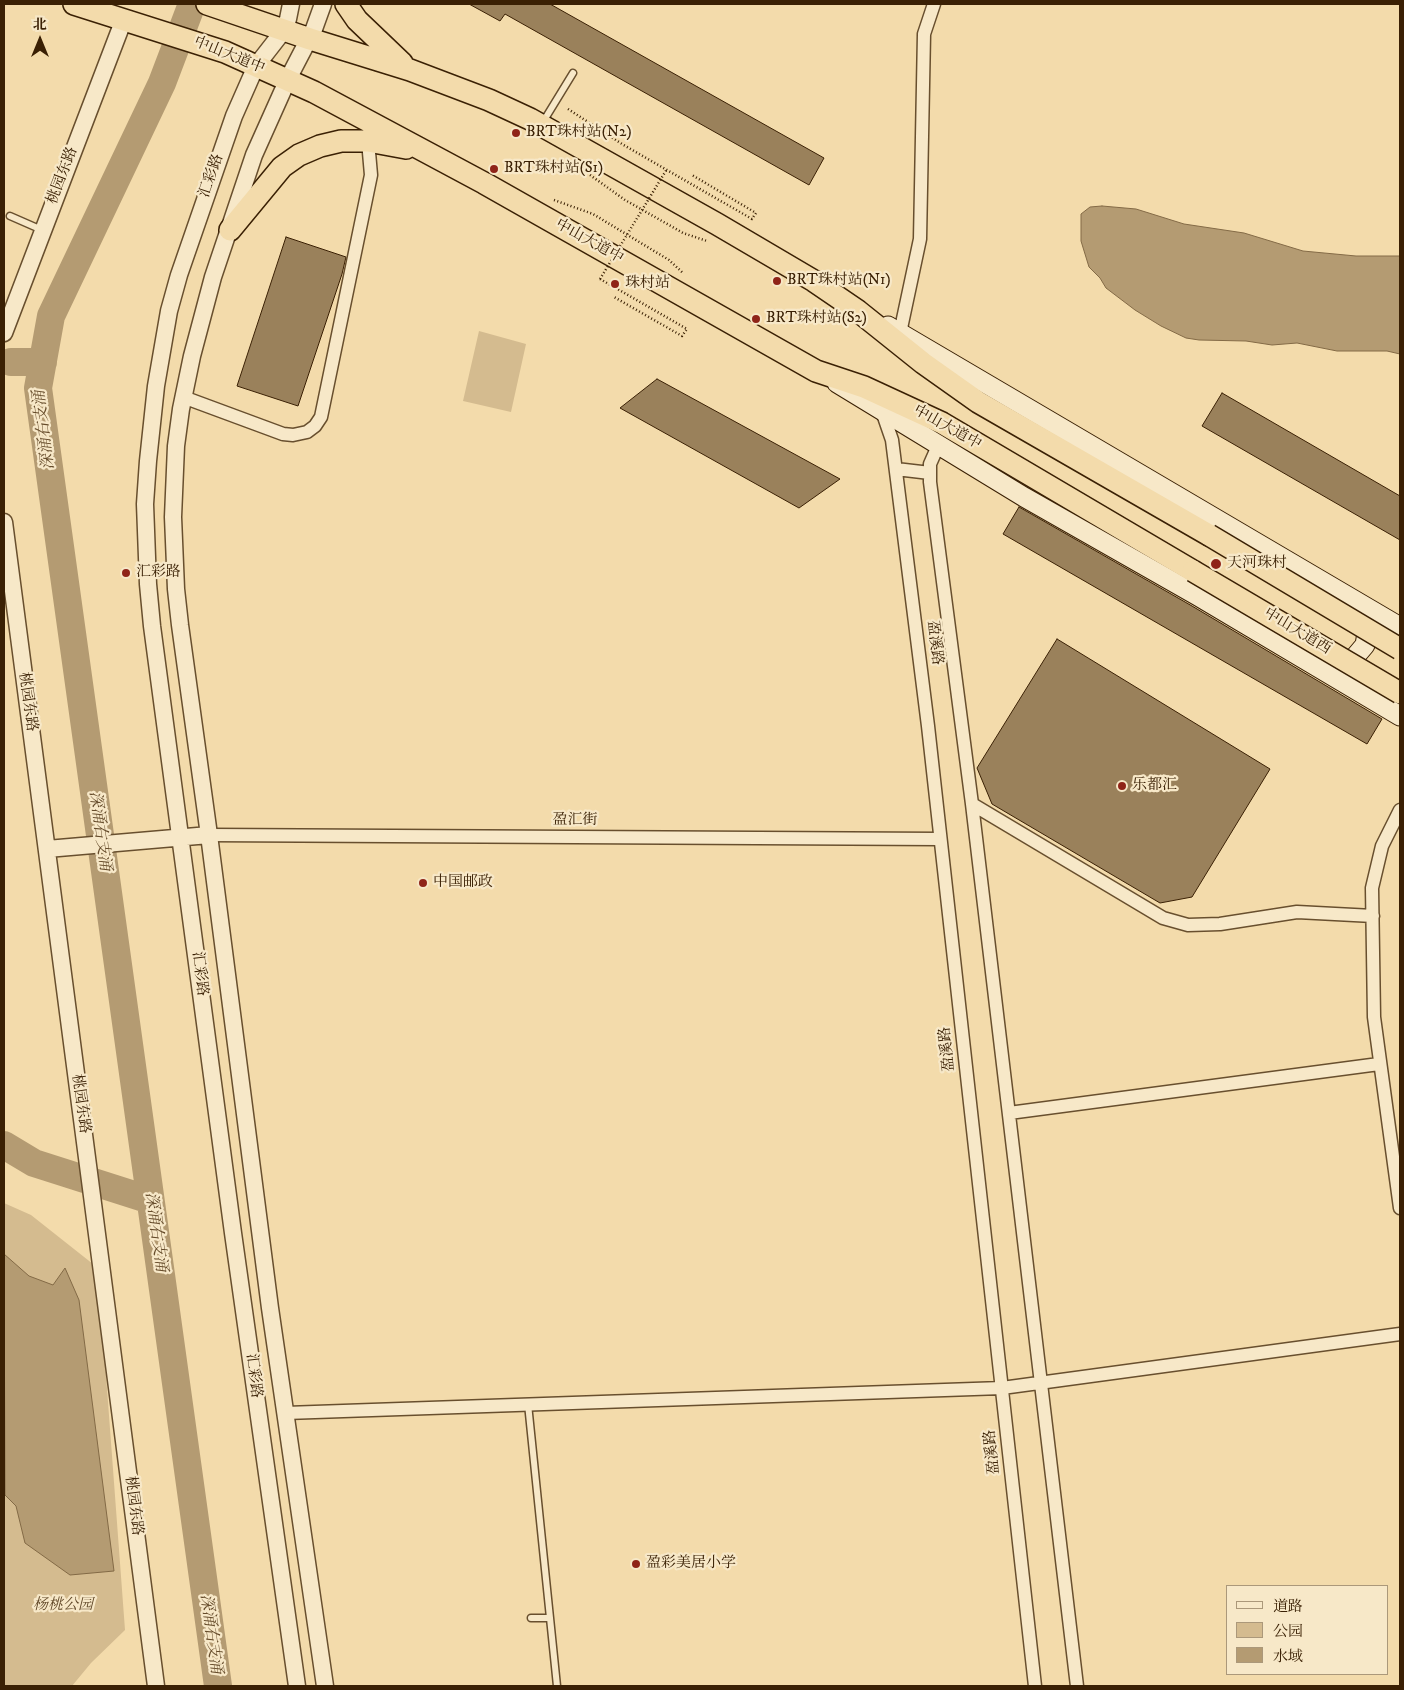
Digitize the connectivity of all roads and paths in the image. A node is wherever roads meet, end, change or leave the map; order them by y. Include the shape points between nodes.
1 (74, 4) edge
2 (291, 4) edge
3 (323, 4) edge
4 (346, 4) edge
5 (934, 4) edge
6 (218, 5) edge
7 (124, 19) junction
8 (284, 30) junction
9 (310, 39) junction
10 (256, 66) junction
11 (410, 70) junction
12 (574, 72) dead end
13 (288, 80) junction
14 (568, 109) dead end
15 (541, 125) junction
16 (368, 141) junction
17 (428, 153) junction
18 (667, 169) junction
19 (588, 174) dead end
20 (692, 175) dead end
21 (551, 199) dead end
22 (10, 216) dead end
23 (42, 230) junction
24 (230, 230) junction
25 (713, 243) dead end
26 (684, 274) dead end
27 (614, 297) dead end
28 (837, 297) junction
29 (4, 333) edge
30 (900, 333) junction
31 (816, 371) junction
32 (183, 397) junction
33 (882, 411) junction
34 (938, 446) junction
35 (896, 469) junction
36 (930, 473) junction
37 (4, 522) edge
38 (1193, 571) joint
39 (1356, 601) junction
40 (1397, 624) edge
41 (1400, 649) edge
42 (1311, 664) junction
43 (1400, 693) edge
44 (1400, 716) edge
45 (200, 773) junction
46 (172, 777) junction
47 (972, 804) junction
48 (1400, 810) edge
49 (210, 835) junction
50 (181, 838) junction
51 (940, 839) junction
52 (47, 849) junction
53 (1373, 916) junction
54 (1379, 1064) junction
55 (1009, 1113) junction
56 (1400, 1208) edge
57 (260, 1230) junction
58 (233, 1233) junction
59 (266, 1278) junction
60 (240, 1281) junction
61 (1400, 1334) edge
62 (1042, 1384) junction
63 (1002, 1388) junction
64 (528, 1404) junction
65 (286, 1413) junction
66 (531, 1618) dead end
67 (550, 1618) junction
68 (156, 1686) edge
69 (296, 1686) edge
70 (325, 1686) edge
71 (557, 1686) edge
72 (1035, 1686) edge
73 (1077, 1686) edge

1 - 7 highway, 中山大道中
2 - 8 street
3 - 9 street, 汇彩路
4 - 11 highway via 356,20
5 - 30 street via 924,34 920,239
6 - 8 highway
7 - 10 highway, 中山大道中 via 205,45
7 - 23 street, 桃园东路
8 - 9 highway
8 - 10 street, 汇彩路
9 - 11 highway
9 - 13 street, 汇彩路
10 - 13 highway, 中山大道中
10 - 46 street, 汇彩路 via 221,150 179,275 161,348 154,396 146,538 152,626
11 - 15 highway via 489,100
12 - 15 lane
13 - 17 highway, 中山大道中
13 - 24 street, 汇彩路 via 254,155
14 - 18 path
15 - 28 highway via 717,224
16 - 17 highway
16 - 24 highway via 342,141 299,155 282,167
16 - 32 street via 371,175 321,416 315,426 307,432 283,434
17 - 31 highway, 中山大道中
18 - 20 path via 752,219 756,213
18 - 27 path, bridge via 600,279 687,329 682,336
19 - 25 path via 625,200 683,233
21 - 26 path via 593,214 669,260
22 - 23 lane
23 - 29 street, 桃园东路
24 - 32 street, 汇彩路 via 213,277
28 - 30 main road
28 - 41 highway, bridge via 978,402
30 - 39 main road
31 - 33 main road
31 - 38 highway, 中山大道中 via 864,387 942,423
32 - 45 street, 汇彩路 via 176,446 174,548 177,598
33 - 34 main road
33 - 35 street, 盈溪路 via 892,440
34 - 36 street, 盈溪路 via 930,464
34 - 42 main road
35 - 36 street
35 - 51 street, 盈溪路
36 - 47 street, 盈溪路
37 - 52 street, 桃园东路
38 - 43 highway, 中山大道西, bridge
39 - 40 main road
39 - 42 main road via 1366,622 1367,639 1362,649 1346,662
42 - 44 main road
45 - 46 street
45 - 49 street, 汇彩路
46 - 50 street, 汇彩路
47 - 53 street via 1163,918 1188,925 1220,924 1297,912
47 - 55 street, 盈溪路
48 - 53 street via 1382,846 1372,888
49 - 50 street
49 - 51 street, 盈汇街
49 - 57 street, 汇彩路
50 - 52 street
50 - 58 street, 汇彩路
51 - 63 street, 盈溪路
52 - 68 street, 桃园东路
53 - 54 street via 1374,1017
54 - 55 street
54 - 56 street
55 - 62 street, 盈溪路
57 - 58 street
57 - 59 street, 汇彩路
58 - 60 street, 汇彩路
59 - 60 street
59 - 65 street, 汇彩路
60 - 69 street, 汇彩路
61 - 62 street
62 - 63 street
62 - 73 street, 盈溪路
63 - 64 street
63 - 72 street, 盈溪路
64 - 65 street
64 - 67 lane
65 - 70 street, 汇彩路
66 - 67 lane
67 - 71 lane

